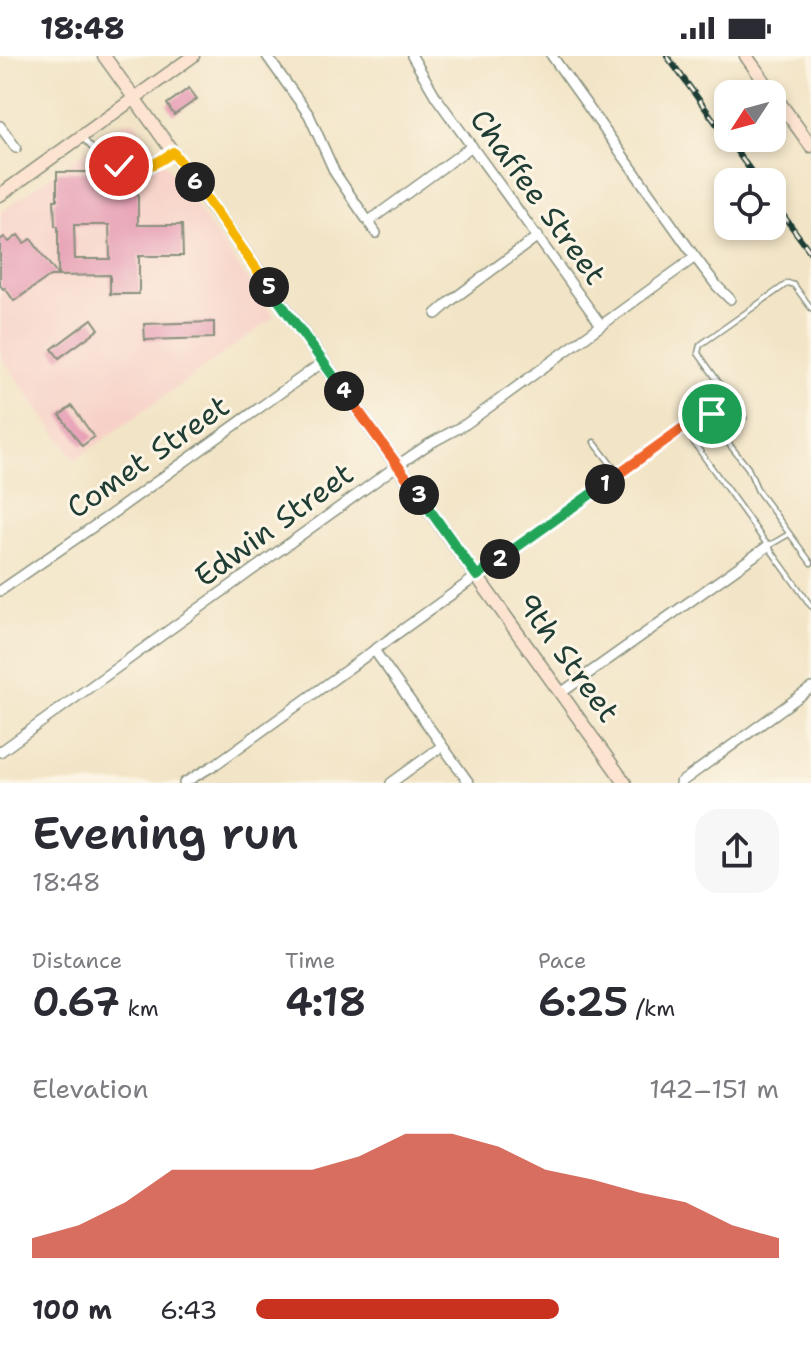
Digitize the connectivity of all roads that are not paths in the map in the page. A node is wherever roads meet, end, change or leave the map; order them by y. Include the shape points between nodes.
1 (104, 56) edge
2 (193, 56) edge
3 (267, 56) edge
4 (412, 56) edge
5 (552, 56) edge
6 (746, 56) edge
7 (134, 98) junction
8 (0, 126) edge
9 (81, 136) junction
10 (472, 146) junction
11 (811, 146) edge
12 (16, 148) dead end
13 (173, 152) junction
14 (0, 195) edge
15 (369, 221) junction
16 (376, 233) dead end
17 (538, 236) junction
18 (695, 257) junction
19 (730, 299) dead end
20 (811, 308) edge
21 (436, 314) dead end
22 (601, 325) junction
23 (323, 362) junction
24 (730, 398) junction
25 (712, 414) joint
26 (684, 427) junction
27 (594, 442) dead end
28 (398, 465) junction
29 (618, 474) junction
30 (789, 534) junction
31 (768, 546) junction
32 (811, 563) edge
33 (477, 576) junction
34 (0, 591) edge
35 (811, 606) edge
36 (374, 650) junction
37 (811, 688) edge
38 (561, 693) junction
39 (442, 746) junction
40 (0, 752) edge
41 (184, 783) edge
42 (391, 783) edge
43 (469, 783) edge
44 (625, 783) edge
45 (680, 783) edge

1 - 7 street, 9th Street
2 - 7 street
3 - 15 street via 309,115 335,173
4 - 10 street, Chaffee Street
5 - 18 street
6 - 11 street
7 - 9 street
7 - 13 street, 9th Street
8 - 12 street
9 - 13 lane via 105,161 132,169 157,164
9 - 14 street
10 - 15 street
10 - 17 street, Chaffee Street
13 - 23 street, 9th Street
15 - 16 street
17 - 21 street
17 - 22 street, Chaffee Street
18 - 19 street
18 - 22 street, Edwin Street
20 - 24 lane via 788,283 700,345 698,353
22 - 28 street, Edwin Street via 466,424
23 - 28 street, 9th Street
23 - 34 street, Comet Street
24 - 25 lane
24 - 30 lane via 744,418 730,427 729,444
25 - 26 street
26 - 29 street
26 - 31 lane
27 - 29 lane
28 - 33 street, 9th Street
28 - 40 street, Edwin Street
29 - 33 street
30 - 31 lane
30 - 32 lane
31 - 35 lane
31 - 38 street
33 - 36 street
33 - 38 street, 9th Street
36 - 39 street
36 - 41 street
37 - 45 street
38 - 44 street, 9th Street
39 - 42 street
39 - 43 street

